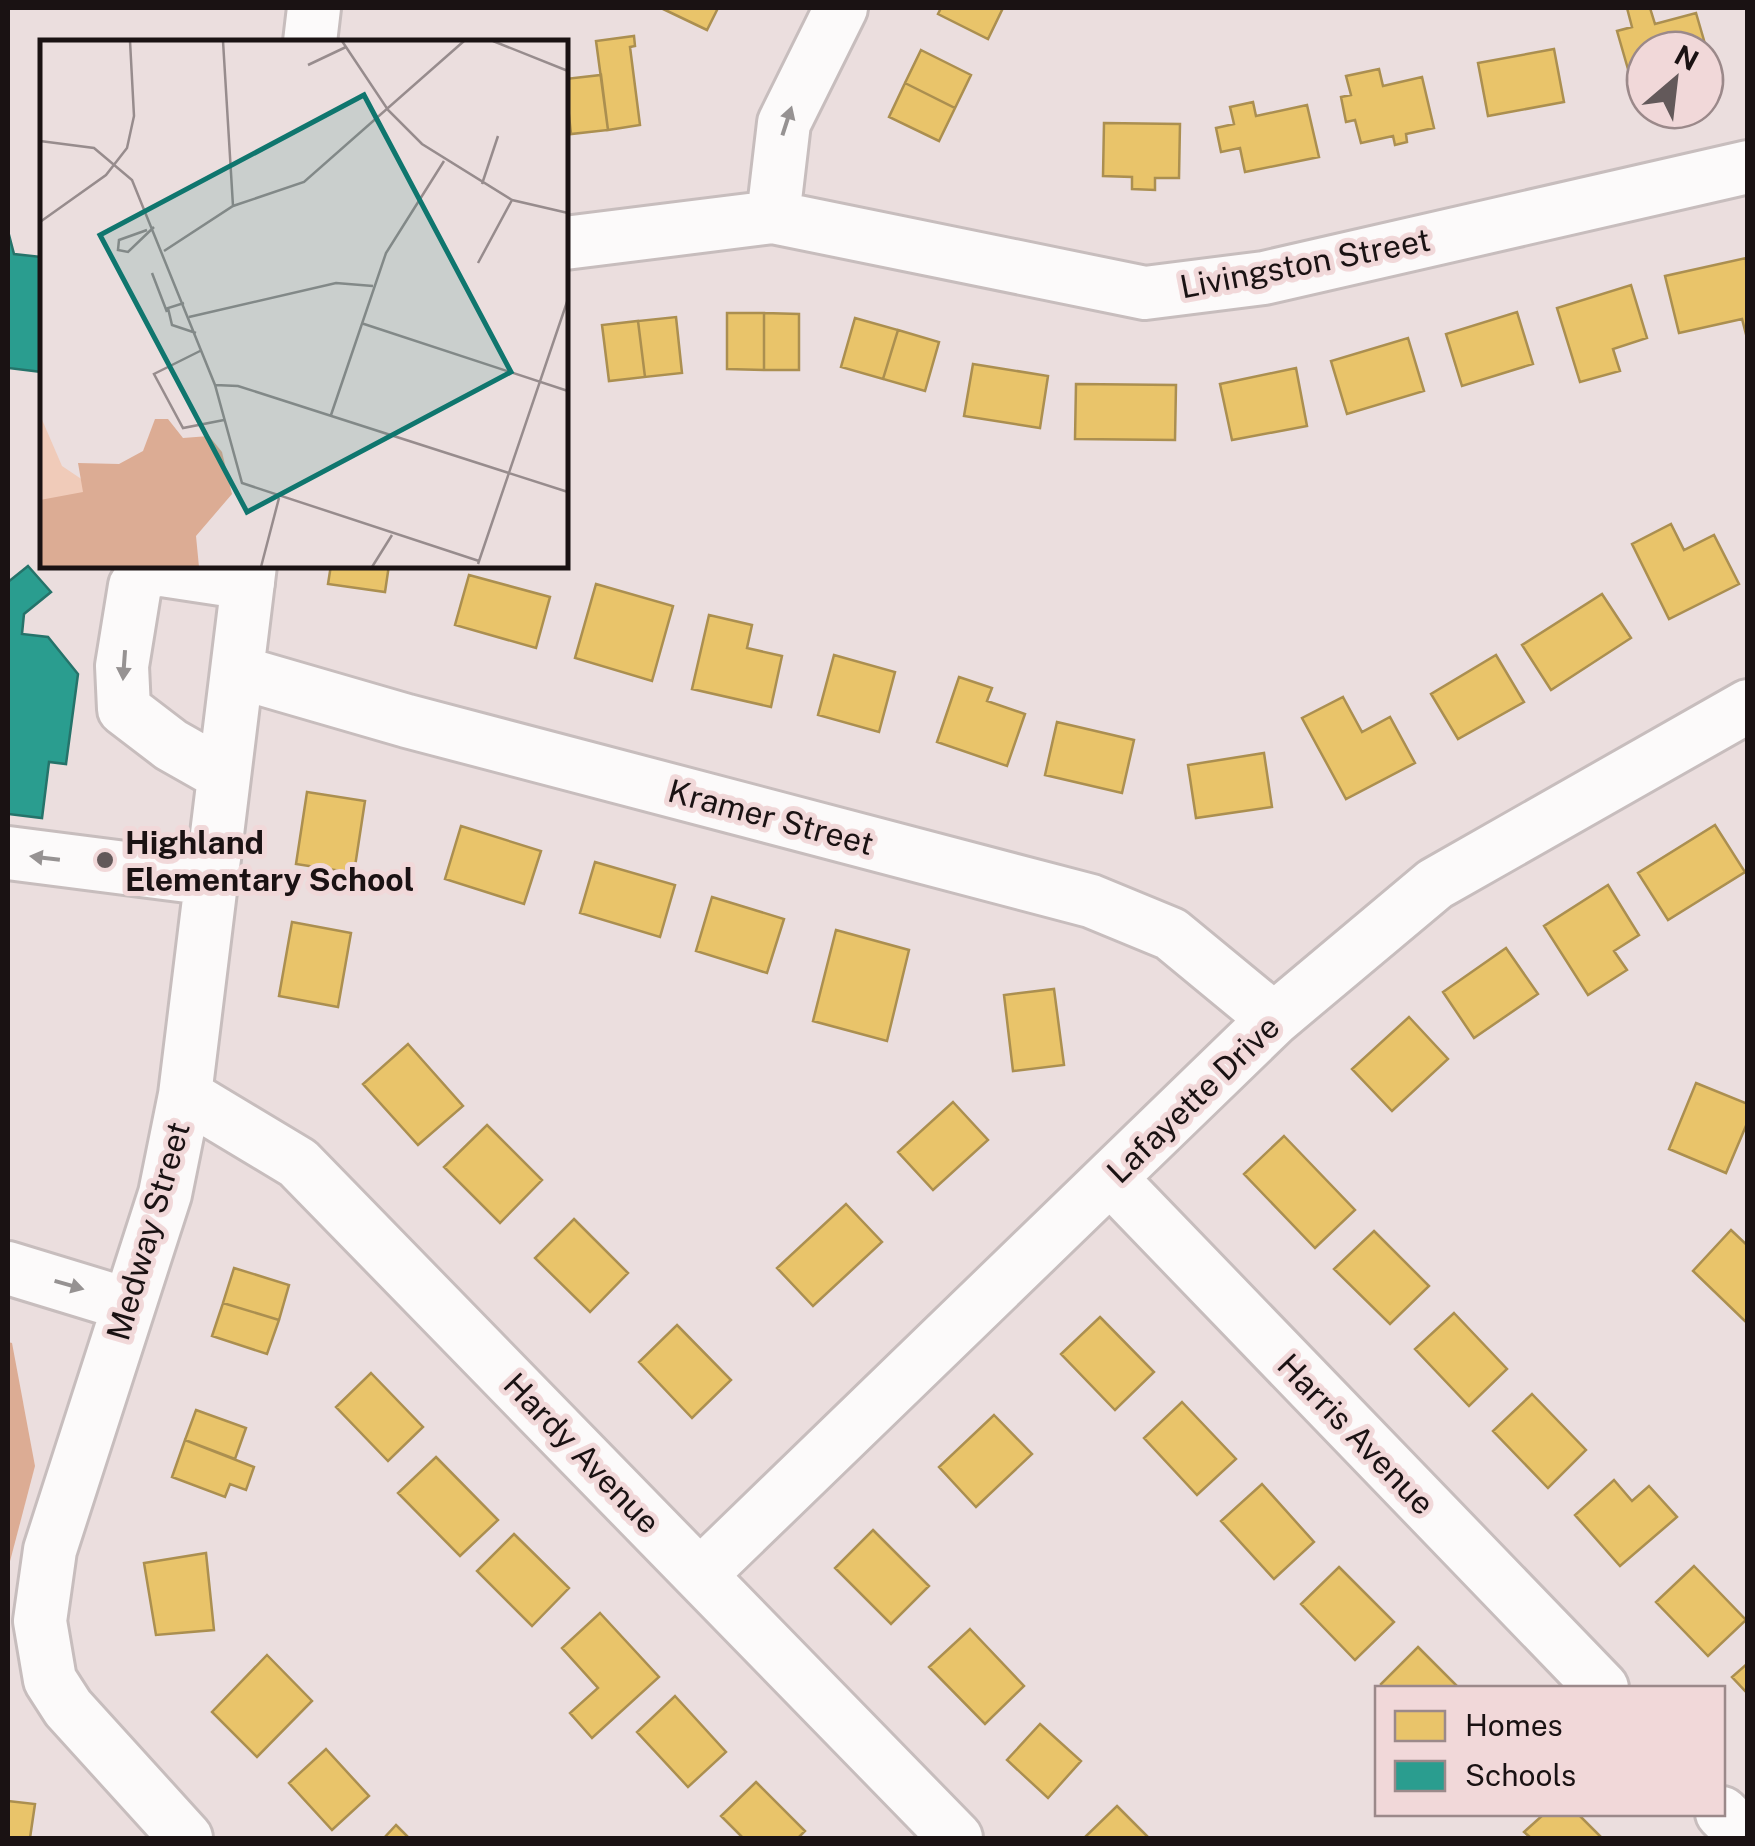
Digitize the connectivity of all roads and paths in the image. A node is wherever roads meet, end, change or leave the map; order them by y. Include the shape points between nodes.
1 (314, 8) edge
2 (840, 8) edge
3 (310, 40) edge
4 (1748, 166) edge
5 (773, 217) junction
6 (568, 243) edge
7 (249, 574) edge
8 (136, 576) edge
9 (238, 672) junction
10 (1748, 706) edge
11 (224, 775) junction
12 (8, 853) edge
13 (211, 879) junction
14 (1274, 1019) junction
15 (185, 1094) junction
16 (1110, 1179) junction
17 (8, 1268) edge
18 (130, 1304) junction
19 (701, 1574) junction
20 (1600, 1686) edge
21 (1725, 1816) edge
22 (186, 1838) edge
23 (956, 1838) edge
24 (1747, 1838) edge

1 - 3 street
5 -> 2 street via 784,124
4 - 5 street, Livingston Street via 1264,278 1145,293
5 - 6 street, Livingston Street
7 - 8 street via 150,568
7 - 9 street, Medway Street
8 -> 11 street via 122,666 124,709
9 - 11 street, Medway Street
9 - 14 street, Kramer Street via 1091,901 1171,934
10 - 14 street, Lafayette Drive via 1434,884
11 - 13 street, Medway Street
13 -> 12 street
13 - 15 street, Medway Street
14 - 16 street, Lafayette Drive
15 - 18 street, Medway Street via 165,1194
15 - 19 street, Hardy Avenue via 298,1163
16 - 19 street, Lafayette Drive
16 - 20 street, Harris Avenue
17 -> 18 street
18 - 22 street, Medway Street via 50,1550 40,1621 50,1680 59,1694
19 - 23 street, Hardy Avenue
21 - 24 street

